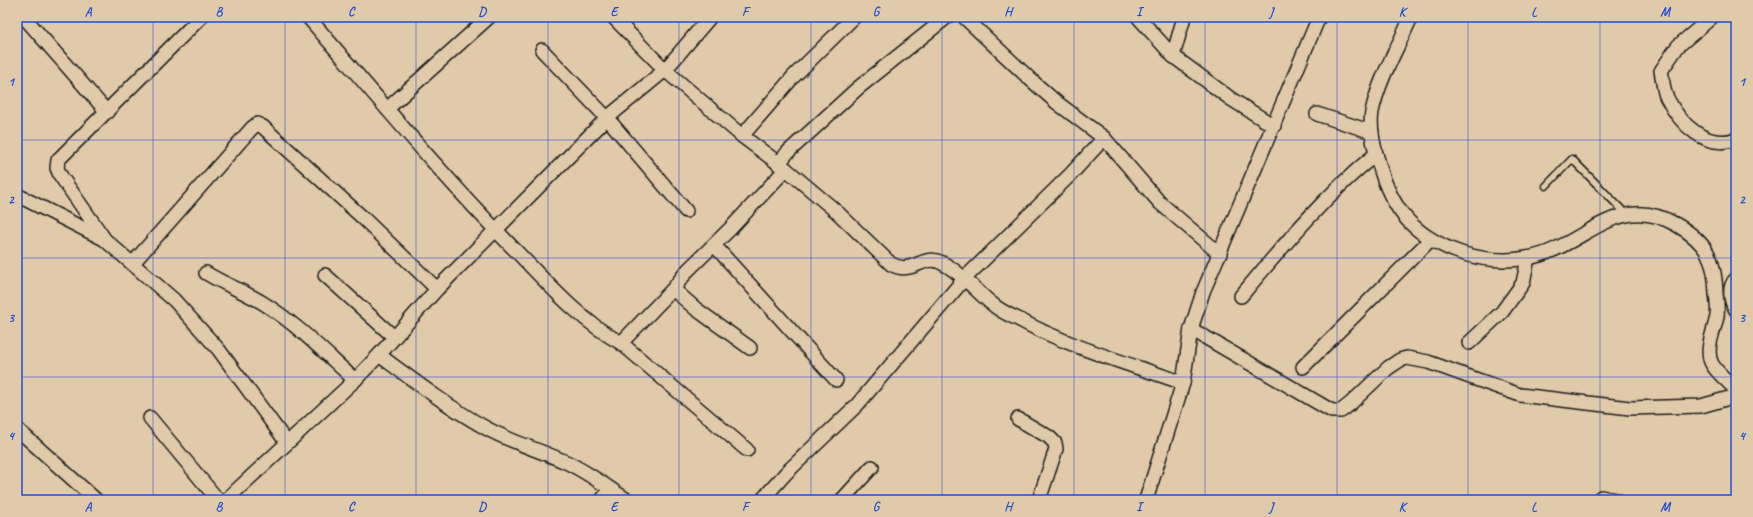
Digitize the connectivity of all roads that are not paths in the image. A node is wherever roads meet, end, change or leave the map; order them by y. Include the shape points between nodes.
1 (24, 17) edge
2 (201, 17) edge
3 (308, 17) edge
4 (710, 17) edge
5 (854, 17) edge
6 (946, 17) edge
7 (964, 17) edge
8 (1138, 17) edge
9 (1184, 17) edge
10 (1319, 17) edge
11 (1411, 17) edge
12 (1712, 17) edge
13 (482, 19) edge
14 (622, 20) edge
15 (542, 50) dead end
16 (1173, 56) junction
17 (665, 70) junction
18 (386, 108) junction
19 (107, 112) junction
20 (1317, 114) dead end
21 (607, 118) junction
22 (1274, 126) junction
23 (1372, 132) junction
24 (742, 136) junction
25 (1104, 138) junction
26 (1736, 139) edge
27 (1376, 154) junction
28 (782, 166) junction
29 (1546, 186) dead end
30 (17, 196) edge
31 (686, 211) dead end
32 (1626, 214) junction
33 (495, 229) junction
34 (104, 239) junction
35 (1430, 240) junction
36 (714, 245) junction
37 (1220, 254) junction
38 (1528, 258) junction
39 (133, 263) junction
40 (206, 273) dead end
41 (325, 275) dead end
42 (965, 278) junction
43 (1736, 279) edge
44 (673, 288) junction
45 (437, 289) junction
46 (1241, 296) dead end
47 (1736, 310) edge
48 (1191, 329) junction
49 (394, 337) junction
50 (621, 343) junction
51 (1469, 343) dead end
52 (750, 348) dead end
53 (379, 355) junction
54 (1303, 366) dead end
55 (355, 380) junction
56 (836, 380) dead end
57 (1182, 383) junction
58 (1736, 390) edge
59 (1736, 396) edge
60 (150, 418) dead end
61 (1018, 420) dead end
62 (17, 430) edge
63 (287, 443) junction
64 (747, 450) dead end
65 (872, 467) dead end
66 (606, 495) edge
67 (1601, 497) dead end
68 (96, 500) edge
69 (218, 500) edge
70 (226, 500) edge
71 (627, 500) edge
72 (762, 500) edge
73 (842, 500) edge
74 (1039, 500) edge
75 (1146, 500) edge
76 (1617, 500) edge

1 - 19 street
2 - 19 street
3 - 18 street
4 - 17 street
5 - 24 street via 793,77
6 - 28 street via 858,88 794,146
7 - 25 street via 1030,80
8 - 16 street
9 - 16 street
10 - 22 street
11 - 23 street via 1378,93 1372,113
12 - 26 street via 1678,46 1661,71 1667,98 1682,120 1701,137 1713,142 1729,142
13 - 18 street
14 - 17 street
15 - 21 street
16 - 22 street via 1231,99
17 - 21 street
17 - 24 street
18 - 33 street
19 - 34 street via 58,160 57,168
20 - 23 street
21 - 31 street
21 - 33 street
22 - 37 street
23 - 27 street
24 - 28 street
25 - 37 street via 1160,203
25 - 42 street
27 - 35 street via 1398,209 1411,225
27 - 46 street via 1329,197
28 - 36 street via 766,192
28 - 42 street via 837,212 891,264 904,269 933,260 939,261
29 - 32 lane via 1572,159
30 - 34 street
32 - 38 street via 1612,218 1553,251
32 - 58 street via 1658,216 1677,224 1694,236 1708,252 1716,280 1717,314 1710,345 1711,364
33 - 45 street
33 - 50 street via 574,310 606,335
34 - 39 street
35 - 38 street via 1476,258 1501,261
35 - 54 street
36 - 44 street
36 - 56 street
37 - 48 street via 1203,292
38 - 51 street via 1524,283 1502,312
39 - 45 street via 257,124 362,217
39 - 63 street via 174,300 219,350
40 - 55 street via 262,302 293,324
41 - 49 street
42 - 57 street via 996,307 1044,333
42 - 72 street via 857,405 786,473
43 - 47 street via 1732,283 1731,293
44 - 50 street
44 - 52 street via 696,309
45 - 49 street
48 - 57 street
48 - 59 street via 1332,411 1341,411 1388,368 1407,358 1428,362 1520,395 1630,408 1701,406
49 - 53 street
50 - 64 street
53 - 55 street
53 - 66 street via 443,402 485,427 569,464
55 - 63 street
57 - 75 street
60 - 69 street
61 - 74 street via 1055,442 1056,449
62 - 68 street
63 - 70 street
65 - 73 street
66 - 71 street
67 - 76 street

